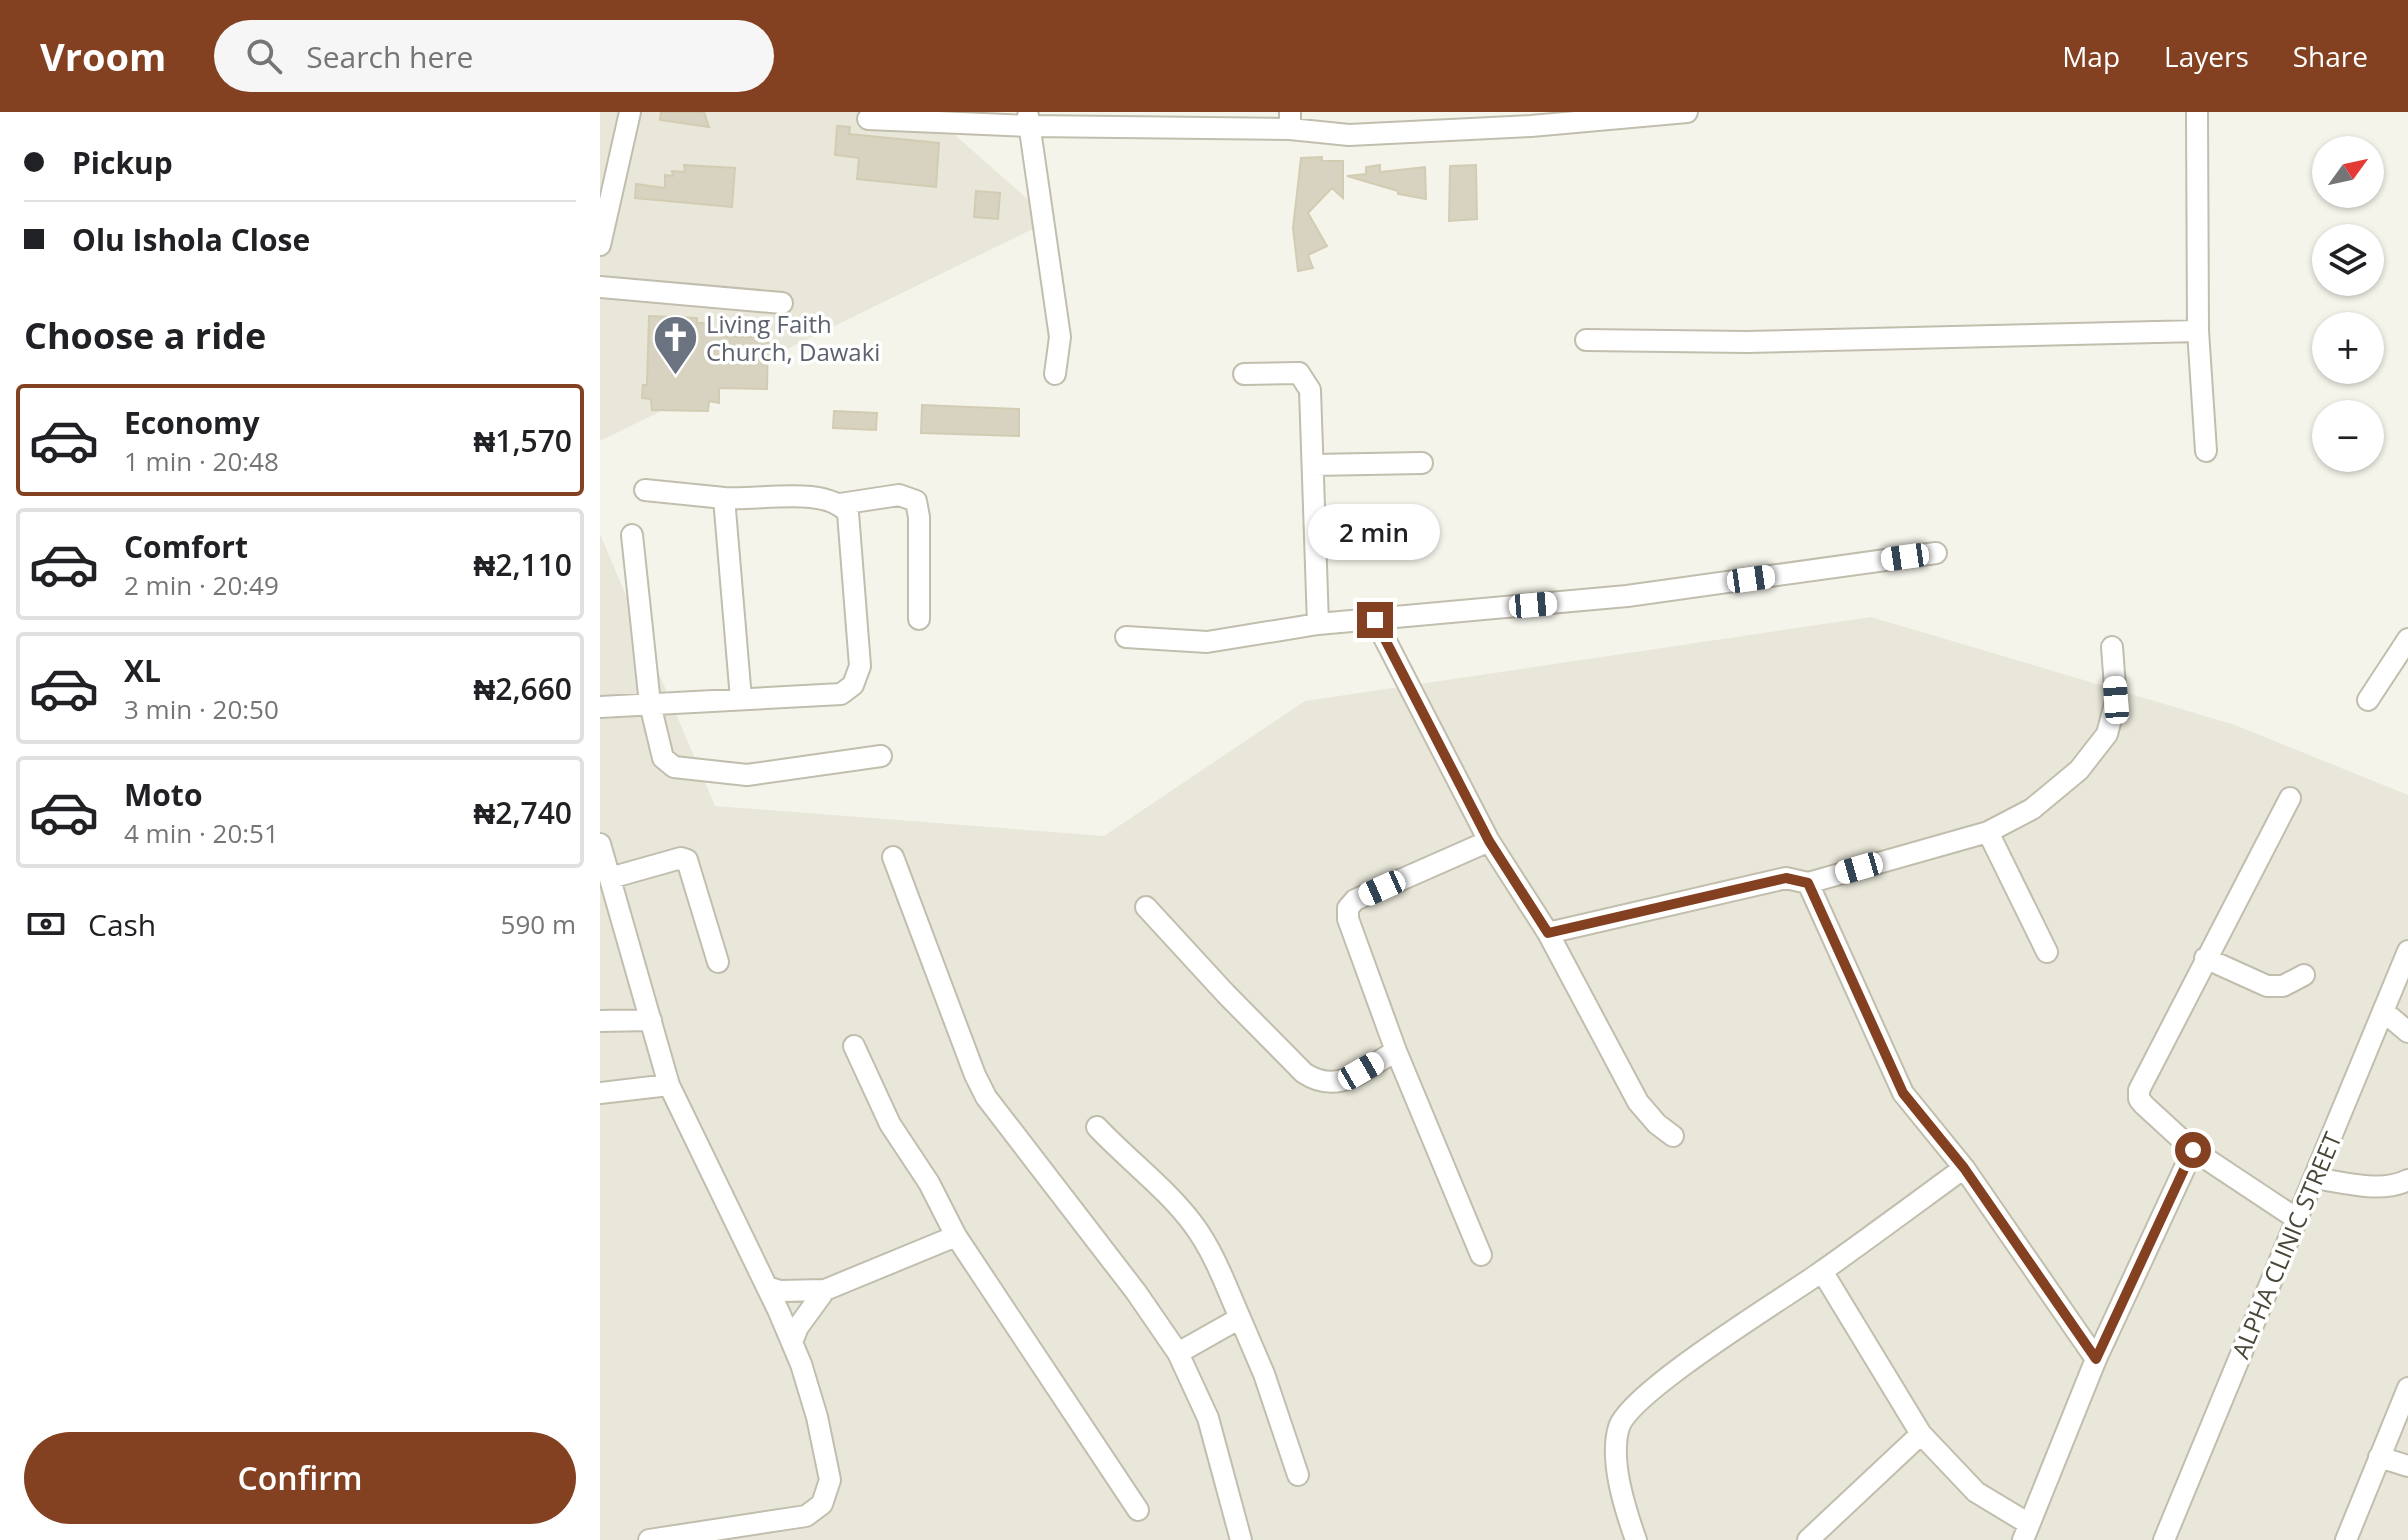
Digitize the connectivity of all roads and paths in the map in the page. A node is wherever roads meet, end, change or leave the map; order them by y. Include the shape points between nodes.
1 (630, 112) edge
2 (1687, 112) edge
3 (2197, 112) edge
4 (868, 119) dead end
5 (1029, 119) edge
6 (1290, 120) edge
7 (608, 176) edge
8 (600, 245) edge
9 (600, 287) edge
10 (782, 303) dead end
11 (2198, 331) junction
12 (1586, 340) dead end
13 (1055, 374) dead end
14 (1244, 374) dead end
15 (2206, 451) dead end
16 (1422, 463) dead end
17 (1313, 465) junction
18 (645, 490) dead end
19 (724, 498) junction
20 (840, 504) junction
21 (632, 535) dead end
22 (1936, 553) dead end
23 (919, 619) dead end
24 (1375, 620) junction
25 (1318, 624) junction
26 (1126, 637) dead end
27 (2408, 639) edge
28 (2112, 647) dead end
29 (741, 699) junction
30 (2368, 700) dead end
31 (650, 704) junction
32 (600, 707) edge
33 (881, 756) dead end
34 (2290, 798) dead end
35 (1988, 832) junction
36 (1489, 841) junction
37 (600, 844) edge
38 (893, 857) dead end
39 (610, 878) junction
40 (1808, 883) junction
41 (1146, 907) dead end
42 (1548, 933) junction
43 (2408, 951) edge
44 (2047, 952) dead end
45 (2205, 958) junction
46 (718, 962) dead end
47 (2304, 975) dead end
48 (2383, 1011) junction
49 (651, 1020) junction
50 (600, 1021) edge
51 (2408, 1032) edge
52 (854, 1046) dead end
53 (1396, 1051) junction
54 (669, 1085) junction
55 (600, 1093) edge
56 (1097, 1127) dead end
57 (1673, 1136) dead end
58 (2193, 1150) junction
59 (1964, 1168) junction
60 (2314, 1178) junction
61 (2408, 1180) edge
62 (2297, 1219) junction
63 (956, 1236) junction
64 (1481, 1255) dead end
65 (1822, 1271) junction
66 (767, 1287) junction
67 (825, 1290) junction
68 (1240, 1318) junction
69 (792, 1342) junction
70 (1178, 1353) junction
71 (2096, 1359) junction
72 (2408, 1388) edge
73 (1921, 1434) junction
74 (2379, 1457) junction
75 (2408, 1466) edge
76 (1298, 1475) dead end
77 (1138, 1510) dead end
78 (2026, 1532) edge
79 (649, 1540) edge
80 (1241, 1540) edge
81 (1636, 1540) edge
82 (1808, 1540) edge
83 (2164, 1540) edge
84 (2346, 1540) edge

1 - 7 street
2 - 6 street via 1349,135
3 - 11 street
4 - 5 street
5 - 6 street
5 - 13 street via 1060,337
7 - 8 street
9 - 10 street
11 - 12 street
11 - 15 street
14 - 17 street via 1288,371 1306,381
16 - 17 street
17 - 25 street
18 - 19 street
19 - 20 street via 819,496
19 - 29 street
20 - 23 street via 899,495 916,501
20 - 29 street via 848,513 860,666 853,685 841,694
21 - 31 street
22 - 24 street via 1627,596
24 - 25 street
24 - 36 street
25 - 26 street via 1207,642
27 - 30 street
28 - 35 street via 2116,700 2107,734 2079,770 2032,809
29 - 31 street
31 - 32 street
31 - 33 street via 663,758 674,767 747,775
34 - 45 street
35 - 40 street
35 - 44 street
36 - 42 street
36 - 53 street via 1355,900 1348,908
37 - 39 street
38 - 70 street via 986,1097
39 - 46 street via 687,860
39 - 49 street
40 - 42 street via 1786,878
40 - 59 street via 1903,1093
41 - 53 street via 1316,1081 1343,1081
42 - 57 street via 1638,1102
43 - 48 street, ALPHA CLINIC STREET
45 - 47 street via 2267,986 2283,986
45 - 58 street via 2139,1090 2144,1105
48 - 51 street
48 - 60 street, ALPHA CLINIC STREET
49 - 50 street
49 - 54 street
52 - 63 street via 890,1124
53 - 64 street
54 - 55 street
54 - 66 street
56 - 68 street via 1194,1225
58 - 62 street
58 - 71 street
59 - 65 street
59 - 71 street
60 - 61 street via 2381,1187
60 - 62 street, ALPHA CLINIC STREET
62 - 83 street, ALPHA CLINIC STREET
63 - 67 street
63 - 77 street
65 - 73 street
65 - 81 street via 1660,1382 1627,1413 1619,1426 1619,1476
66 - 67 street
66 - 69 street
67 - 69 street
68 - 70 street
68 - 76 street
69 - 79 street via 817,1417 830,1480 822,1504 806,1516
70 - 80 street via 1208,1418
71 - 78 street
72 - 74 street
73 - 78 street via 1976,1492
73 - 82 street
74 - 75 street
74 - 84 street

